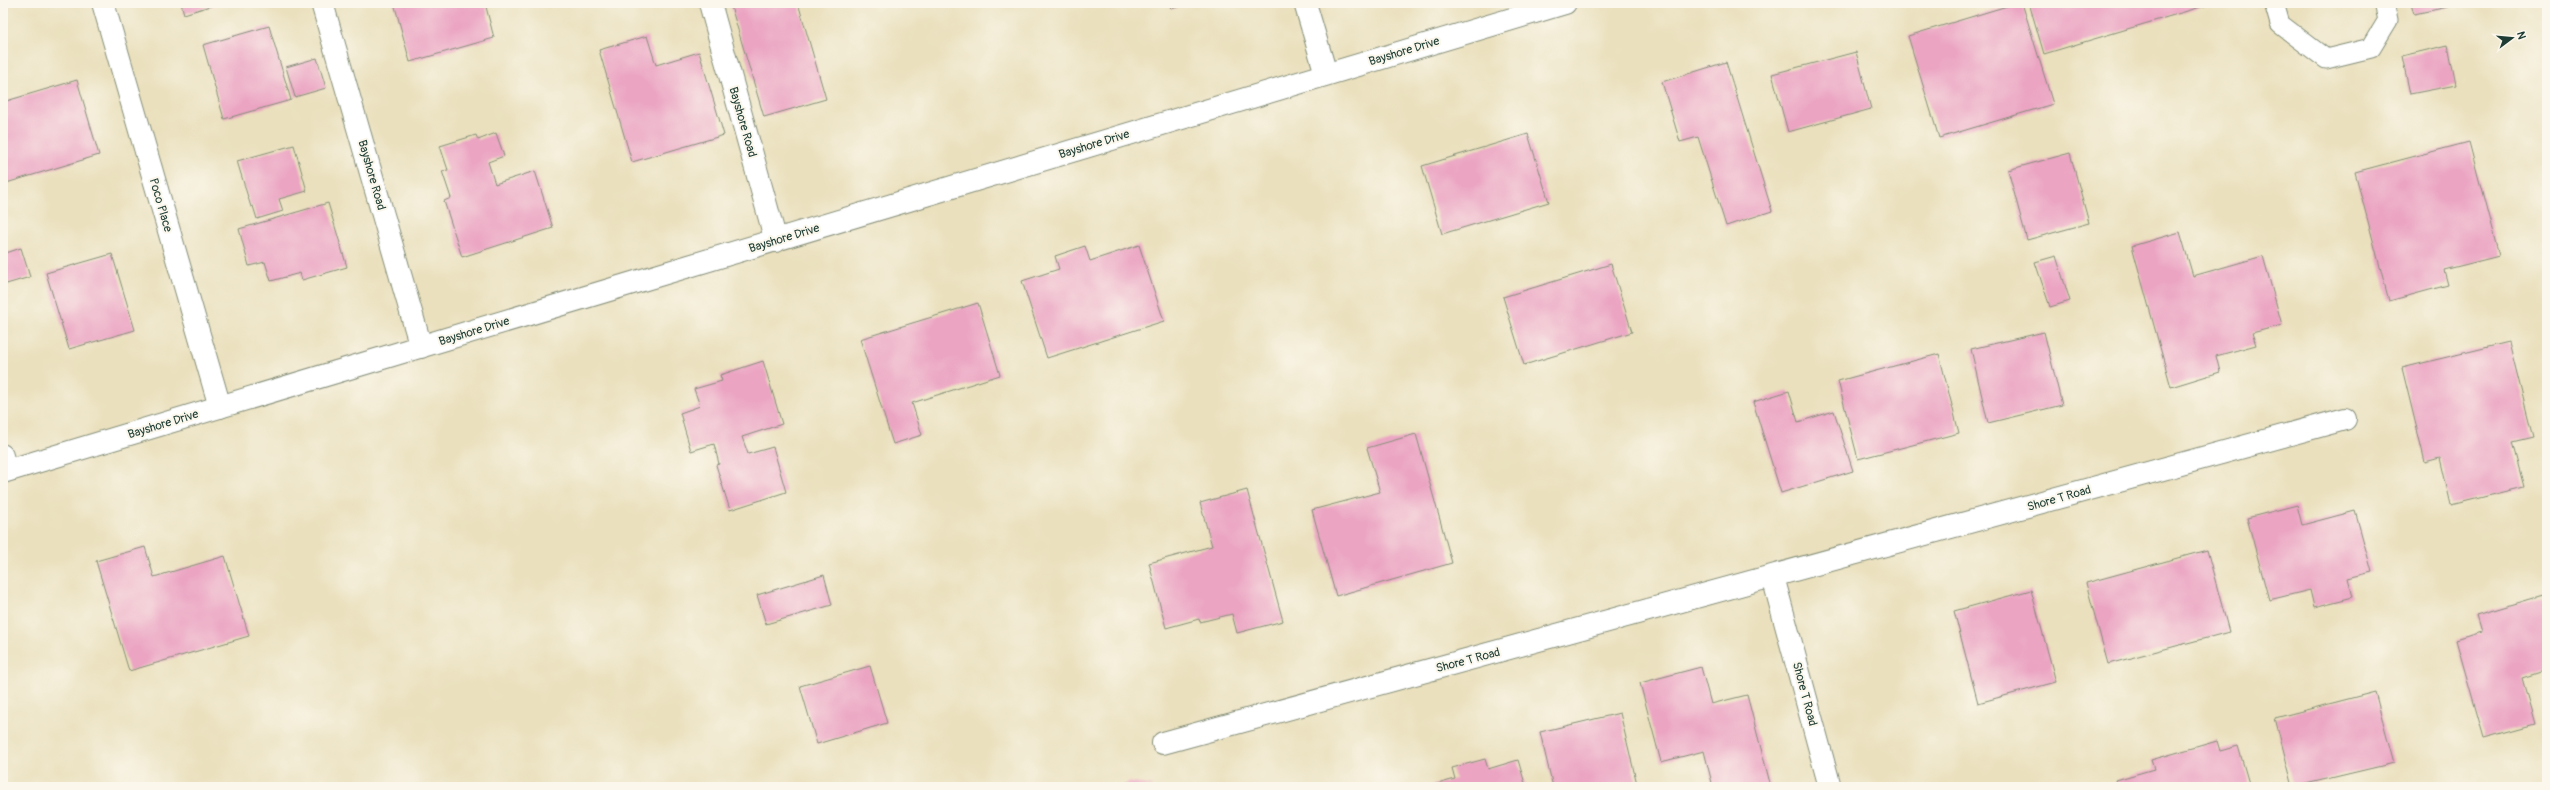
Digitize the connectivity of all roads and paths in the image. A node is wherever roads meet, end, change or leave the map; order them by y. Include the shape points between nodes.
1 (103, 3) edge
2 (322, 3) edge
3 (710, 3) edge
4 (1305, 3) edge
5 (1565, 3) edge
6 (2274, 3) edge
7 (2384, 3) edge
8 (1326, 74) junction
9 (776, 240) junction
10 (421, 347) junction
11 (220, 407) junction
12 (2345, 419) dead end
13 (5, 466) edge
14 (1773, 577) junction
15 (1164, 743) dead end
16 (1830, 787) edge

1 - 11 street, Poco Place
2 - 10 street, Bayshore Road
3 - 9 street, Bayshore Road
4 - 8 street
5 - 8 street, Bayshore Drive
6 - 7 lane via 2280,24 2326,58 2371,48 2388,20
8 - 9 street, Bayshore Drive
9 - 10 street, Bayshore Drive
10 - 11 street, Bayshore Drive
11 - 13 street, Bayshore Drive
12 - 14 street, Shore T Road
14 - 15 street, Shore T Road
14 - 16 street, Shore T Road

